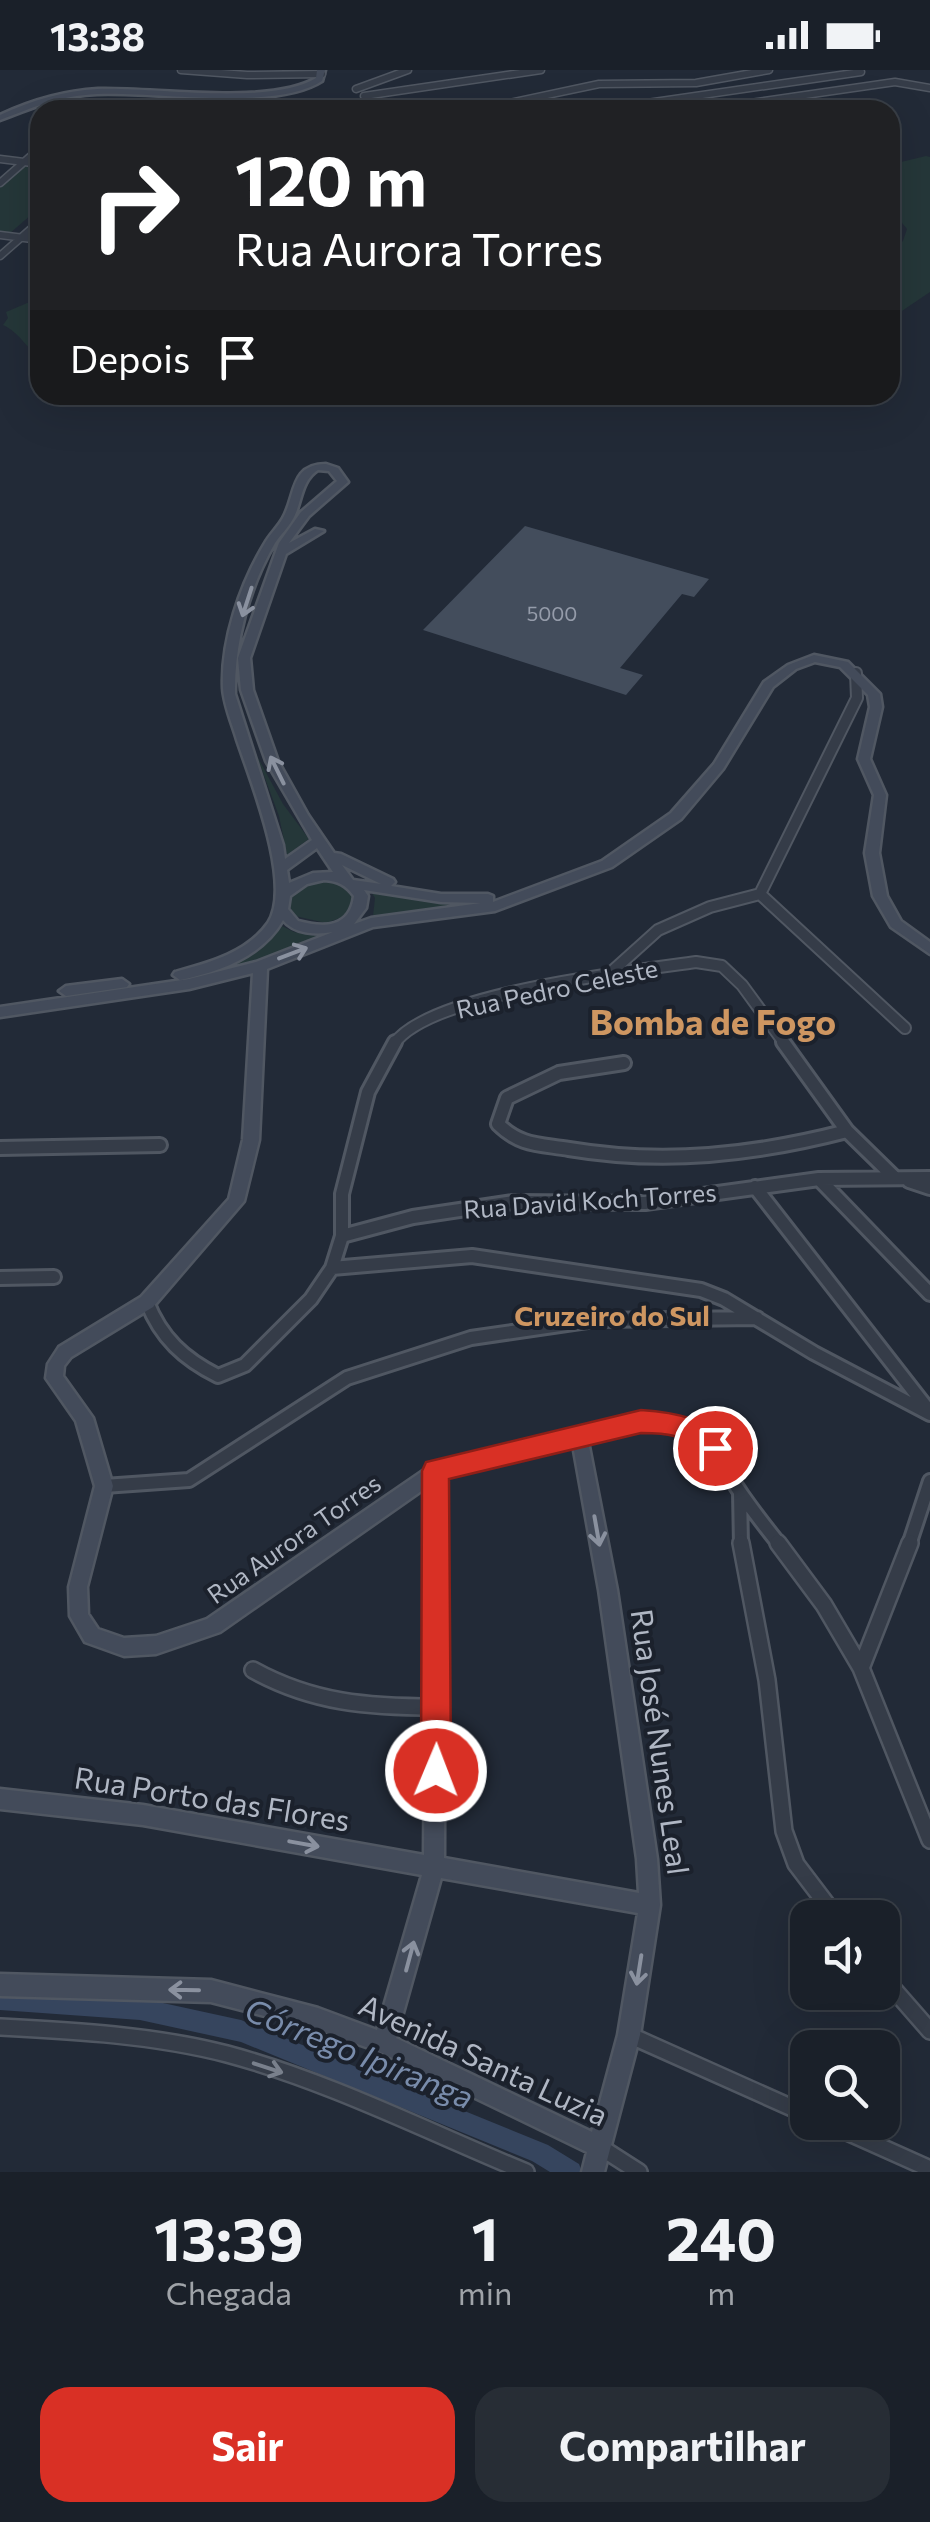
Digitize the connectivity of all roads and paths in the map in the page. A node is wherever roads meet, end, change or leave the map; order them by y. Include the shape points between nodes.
1 (181, 70) edge
2 (408, 70) edge
3 (541, 70) edge
4 (747, 70) edge
5 (766, 70) edge
6 (321, 72) edge
7 (861, 72) edge
8 (696, 83) junction
9 (930, 88) edge
10 (356, 89) dead end
11 (744, 90) junction
12 (364, 96) dead end
13 (802, 96) junction
14 (523, 100) edge
15 (672, 100) edge
16 (773, 100) edge
17 (0, 118) edge
18 (30, 154) edge
19 (0, 160) edge
20 (20, 162) junction
21 (30, 163) edge
22 (0, 180) edge
23 (30, 224) edge
24 (30, 229) edge
25 (0, 235) edge
26 (18, 238) junction
27 (30, 239) edge
28 (0, 256) edge
29 (294, 518) junction
30 (318, 532) dead end
31 (279, 558) junction
32 (856, 673) junction
33 (324, 846) junction
34 (350, 882) junction
35 (282, 888) junction
36 (760, 894) junction
37 (420, 896) junction
38 (522, 896) junction
39 (371, 923) junction
40 (340, 926) junction
41 (326, 940) junction
42 (930, 950) edge
43 (235, 956) junction
44 (260, 966) junction
45 (608, 975) junction
46 (0, 1003) edge
47 (0, 1012) edge
48 (905, 1028) dead end
49 (624, 1063) dead end
50 (847, 1131) junction
51 (160, 1145) dead end
52 (0, 1148) edge
53 (897, 1177) junction
54 (930, 1178) edge
55 (819, 1179) junction
56 (755, 1187) junction
57 (930, 1188) edge
58 (342, 1236) junction
59 (332, 1268) junction
60 (0, 1278) edge
61 (54, 1278) dead end
62 (930, 1294) edge
63 (147, 1302) junction
64 (757, 1318) junction
65 (930, 1413) edge
66 (580, 1436) junction
67 (436, 1471) junction
68 (930, 1482) edge
69 (104, 1486) junction
70 (740, 1492) junction
71 (861, 1668) junction
72 (254, 1670) dead end
73 (437, 1707) junction
74 (0, 1798) edge
75 (930, 1840) edge
76 (434, 1868) junction
77 (823, 1900) edge
78 (650, 1905) junction
79 (0, 1984) edge
80 (900, 1997) edge
81 (0, 2027) edge
82 (930, 2032) edge
83 (629, 2035) junction
84 (384, 2043) junction
85 (790, 2107) edge
86 (864, 2140) edge
87 (597, 2159) edge
88 (930, 2170) edge
89 (526, 2172) edge
90 (639, 2172) edge

1 - 6 street
2 - 10 street
3 - 12 street
4 - 5 street
5 - 8 street
6 - 17 street via 311,86 260,94 72,84 24,100
7 - 11 street
8 - 11 street
8 - 14 street via 599,84
9 - 13 street via 895,82
11 - 13 street
11 - 15 street
13 - 16 street
18 - 20 street
19 - 20 street
20 - 21 street
20 - 22 street
23 - 26 street
24 - 26 street
25 - 26 street
26 - 27 street
26 - 28 street
29 - 29 street via 342,482 334,470 318,467 306,474
29 - 31 street
29 -> 35 street via 267,548 228,671
30 - 31 street via 290,544
33 -> 31 street via 272,761 246,690 244,658
32 - 36 street via 857,698
32 - 38 street via 826,658 792,667 768,685 719,766 676,816 606,864
32 - 42 street via 876,707 864,759 880,796 872,853 880,896 896,924
33 - 34 street
33 - 35 street
33 - 37 street via 350,866
34 - 35 street via 312,877
34 - 37 street
34 - 40 street via 362,904
35 - 40 street via 293,924
35 - 43 street via 267,922
35 - 43 street via 266,933
36 - 45 street via 658,930
36 - 48 street
37 - 38 street
38 - 39 street via 460,913
39 - 40 street
39 - 41 street
40 - 41 street
44 -> 41 street
43 - 46 street via 191,974
44 - 47 street via 189,984
44 - 63 street via 251,1140 236,1201
45 - 50 street, Rua Pedro Celeste via 696,962 722,966 742,984
45 - 58 street, Rua Pedro Celeste via 427,1017 397,1039 368,1092 342,1194
49 - 50 street via 559,1073 507,1098 498,1124 514,1140 621,1158 742,1154
50 - 53 street, Rua Pedro Celeste
51 - 52 street
53 - 54 street, Rua David Koch Torres
53 - 55 street, Rua David Koch Torres
53 - 57 street, Rua David Koch Torres
55 - 56 street, Rua David Koch Torres
55 - 62 street
56 - 58 street, Rua David Koch Torres via 645,1203 513,1202
56 - 65 street
58 - 59 street, Rua Pedro Celeste
59 - 63 street, Rua Pedro Celeste via 246,1365 218,1376 184,1360 156,1327
59 - 64 street via 472,1256 701,1290
60 - 61 street
63 - 69 street via 56,1364 54,1378 84,1418
64 - 65 street
64 - 69 street via 594,1320 471,1338 347,1378 189,1480
66 - 67 street, Rua Aurora Torres
66 - 70 street, Rua Aurora Torres via 641,1421 672,1424 715,1448
66 -> 78 street, Rua José Nunes Leal
67 - 69 street, Rua Aurora Torres via 212,1626 156,1645 124,1647 92,1636 79,1616 78,1587
67 - 73 street
68 - 71 street
70 - 71 street, Rua Aurora Torres via 824,1605
70 - 77 street via 738,1528 767,1680 784,1831 796,1864
71 - 75 street, Rua Aurora Torres
72 - 73 street via 321,1703
73 - 76 street
74 -> 76 street, Rua Porto das Flores via 143,1815
76 - 78 street, Rua Porto das Flores
84 -> 76 street
78 -> 83 street, Rua José Nunes Leal
84 -> 79 street, Avenida Santa Luzia via 210,1990
80 - 82 street
81 -> 89 street via 104,2034 230,2055
83 - 85 street
83 - 87 street, Rua José Nunes Leal
84 - 87 street, Avenida Santa Luzia
86 - 88 street
87 - 90 street, Avenida Santa Luzia

